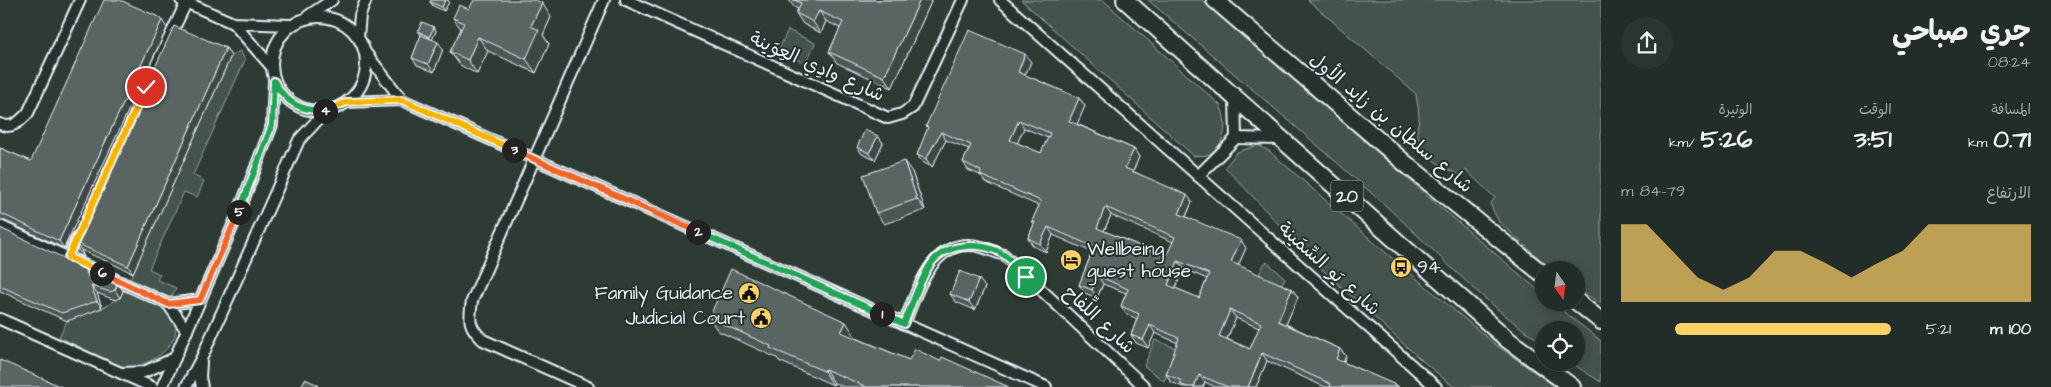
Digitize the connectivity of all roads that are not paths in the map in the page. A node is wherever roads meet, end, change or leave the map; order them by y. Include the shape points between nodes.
1 (80, 0) edge
2 (332, 0) edge
3 (366, 0) edge
4 (604, 0) edge
5 (626, 0) edge
6 (963, 0) edge
7 (1000, 0) edge
8 (1125, 0) edge
9 (1215, 0) edge
10 (183, 1) edge
11 (305, 18) junction
12 (233, 23) junction
13 (290, 26) junction
14 (358, 37) junction
15 (365, 52) junction
16 (271, 66) junction
17 (274, 81) junction
18 (147, 85) edge
19 (1235, 96) junction
20 (402, 100) junction
21 (347, 102) junction
22 (326, 111) junction
23 (0, 124) edge
24 (1236, 138) junction
25 (1283, 140) junction
26 (534, 159) junction
27 (1198, 176) junction
28 (0, 226) edge
29 (81, 230) edge
30 (68, 257) junction
31 (1535, 268) edge
32 (200, 300) junction
33 (168, 304) junction
34 (1585, 308) edge
35 (0, 319) edge
36 (1601, 321) edge
37 (904, 324) junction
38 (186, 331) junction
39 (202, 356) junction
40 (175, 358) junction
41 (116, 371) junction
42 (152, 387) edge
43 (162, 387) edge
44 (186, 387) edge
45 (202, 387) edge
46 (588, 387) edge
47 (1046, 387) edge
48 (1145, 387) edge
49 (1436, 387) edge
50 (1572, 387) edge

1 - 23 street via 28,113 16,125
2 - 11 street
3 - 14 street via 360,15
4 - 26 street
5 - 6 street, شارع وادِي العِوَينة via 888,118 913,107
7 - 27 street, شارع يَو السِّمَينة
8 - 19 main road, 20
9 - 31 main road, شارع سلطان بن زايد الأول via 1406,164
10 - 12 street
10 - 18 street
11 - 13 street
11 - 14 street via 335,19
12 - 13 street
12 - 16 street
13 - 16 street via 279,36 272,51
14 - 15 street
15 - 20 street
15 - 21 street via 364,80
16 - 17 street
17 - 22 street via 282,95 294,105
17 - 32 street via 272,125
19 - 24 street
19 - 25 main road, 20
20 - 21 street
20 - 26 street
21 - 22 street
22 - 39 street via 299,140
24 - 25 street
24 - 27 street
25 - 50 main road, 20 via 1508,340
26 - 37 street
26 - 46 street via 472,301 469,319 483,340
27 - 49 street, شارع يَو السِّمَينة
28 - 30 street
29 - 30 street
30 - 33 street
32 - 33 street
32 - 38 street
33 - 38 street
34 - 36 main road
35 - 41 street
37 - 47 street
37 - 48 street, شارع اللِّفاح via 932,261 947,250 977,246 1004,255
38 - 40 street
39 - 44 street
39 - 45 street
40 - 41 street via 144,372
40 - 43 street
41 - 42 street

